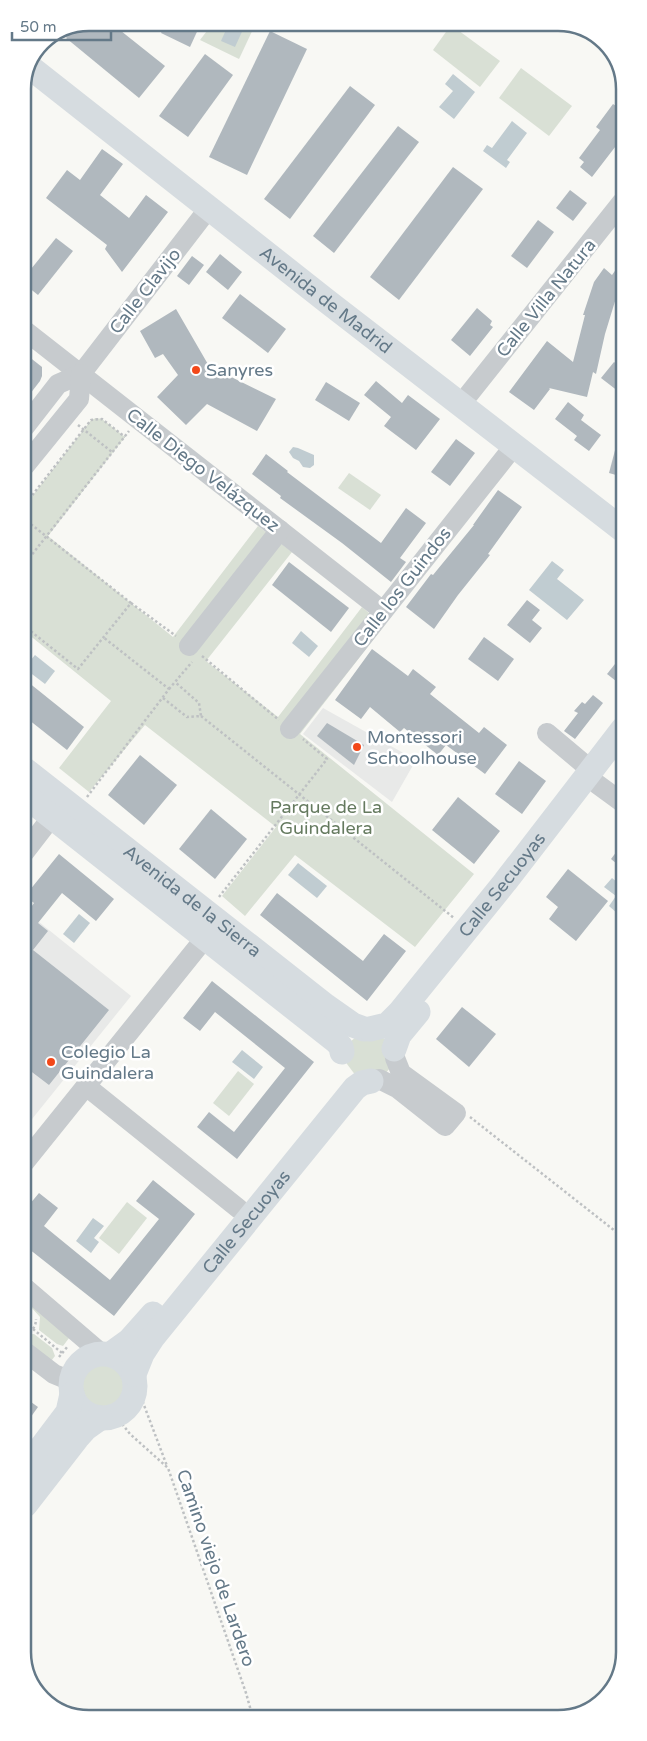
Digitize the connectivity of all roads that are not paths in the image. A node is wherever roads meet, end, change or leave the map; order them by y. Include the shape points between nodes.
1 (40, 58) edge
2 (35, 71) edge
3 (209, 208) junction
4 (616, 210) edge
5 (31, 334) edge
6 (81, 374) junction
7 (469, 394) junction
8 (31, 419) edge
9 (514, 446) junction
10 (31, 458) edge
11 (616, 509) edge
12 (616, 525) edge
13 (280, 530) junction
14 (383, 611) junction
15 (194, 650) road end
16 (290, 729) road end
17 (547, 733) dead end
18 (616, 741) edge
19 (616, 758) edge
20 (31, 774) edge
21 (594, 777) junction
22 (616, 797) edge
23 (31, 801) edge
24 (52, 818) junction
25 (31, 844) edge
26 (205, 938) junction
27 (367, 1029) junction
28 (394, 1054) junction
29 (343, 1058) junction
30 (375, 1080) junction
31 (86, 1086) junction
32 (31, 1154) edge
33 (240, 1209) junction
34 (31, 1294) edge
35 (106, 1354) junction
36 (31, 1357) edge
37 (135, 1379) junction
38 (71, 1388) junction
39 (108, 1417) junction
40 (31, 1461) edge
41 (31, 1497) edge

1 - 7 main road, Avenida de Madrid
2 - 3 main road, Avenida de Madrid
3 - 6 street, Calle Clavijo
3 - 9 main road, Avenida de Madrid
4 - 7 street, Calle Villa Natura
5 - 6 street, Calle Diego Velázquez
6 - 8 street, Calle Clavijo via 58,384
6 - 10 street via 79,399
6 - 13 street, Calle Diego Velázquez
7 - 11 main road, Avenida de Madrid
9 - 12 main road, Avenida de Madrid
9 - 14 street, Calle los Guindos
13 - 14 street, Calle Diego Velázquez
13 - 15 street
14 - 16 street, Calle los Guindos
17 - 21 street
18 - 21 main road, Calle Secuoyas
19 - 21 main road, Calle Secuoyas
20 - 27 main road, Avenida de la Sierra via 337,1014 358,1028
21 - 22 street
21 - 27 main road, Calle Secuoyas via 391,1022 383,1027
21 - 28 main road, Calle Secuoyas via 402,1031
23 - 24 main road, Avenida de la Sierra
24 - 25 street
24 - 26 main road, Avenida de la Sierra
26 - 29 main road, Avenida de la Sierra via 337,1042
26 - 31 street
27 - 28 main road via 386,1035
27 - 29 main road via 349,1037
28 - 30 main road via 392,1067
28 - 30 street via 401,1073 456,1118 392,1084
29 - 30 main road via 354,1077
29 - 33 main road, Calle Secuoyas via 344,1075 338,1084
30 - 37 main road, Calle Secuoyas via 355,1088 153,1337 142,1354
31 - 32 street
31 - 33 street
33 - 35 main road, Calle Secuoyas via 142,1328 129,1342
34 - 35 street
35 - 37 main road via 121,1358 129,1365
35 - 38 main road via 90,1356 81,1362 74,1371
36 - 38 street
37 - 39 main road via 131,1403 124,1411
38 - 39 main road via 82,1411 91,1416
38 - 40 main road via 68,1412
39 - 41 main road via 86,1428

